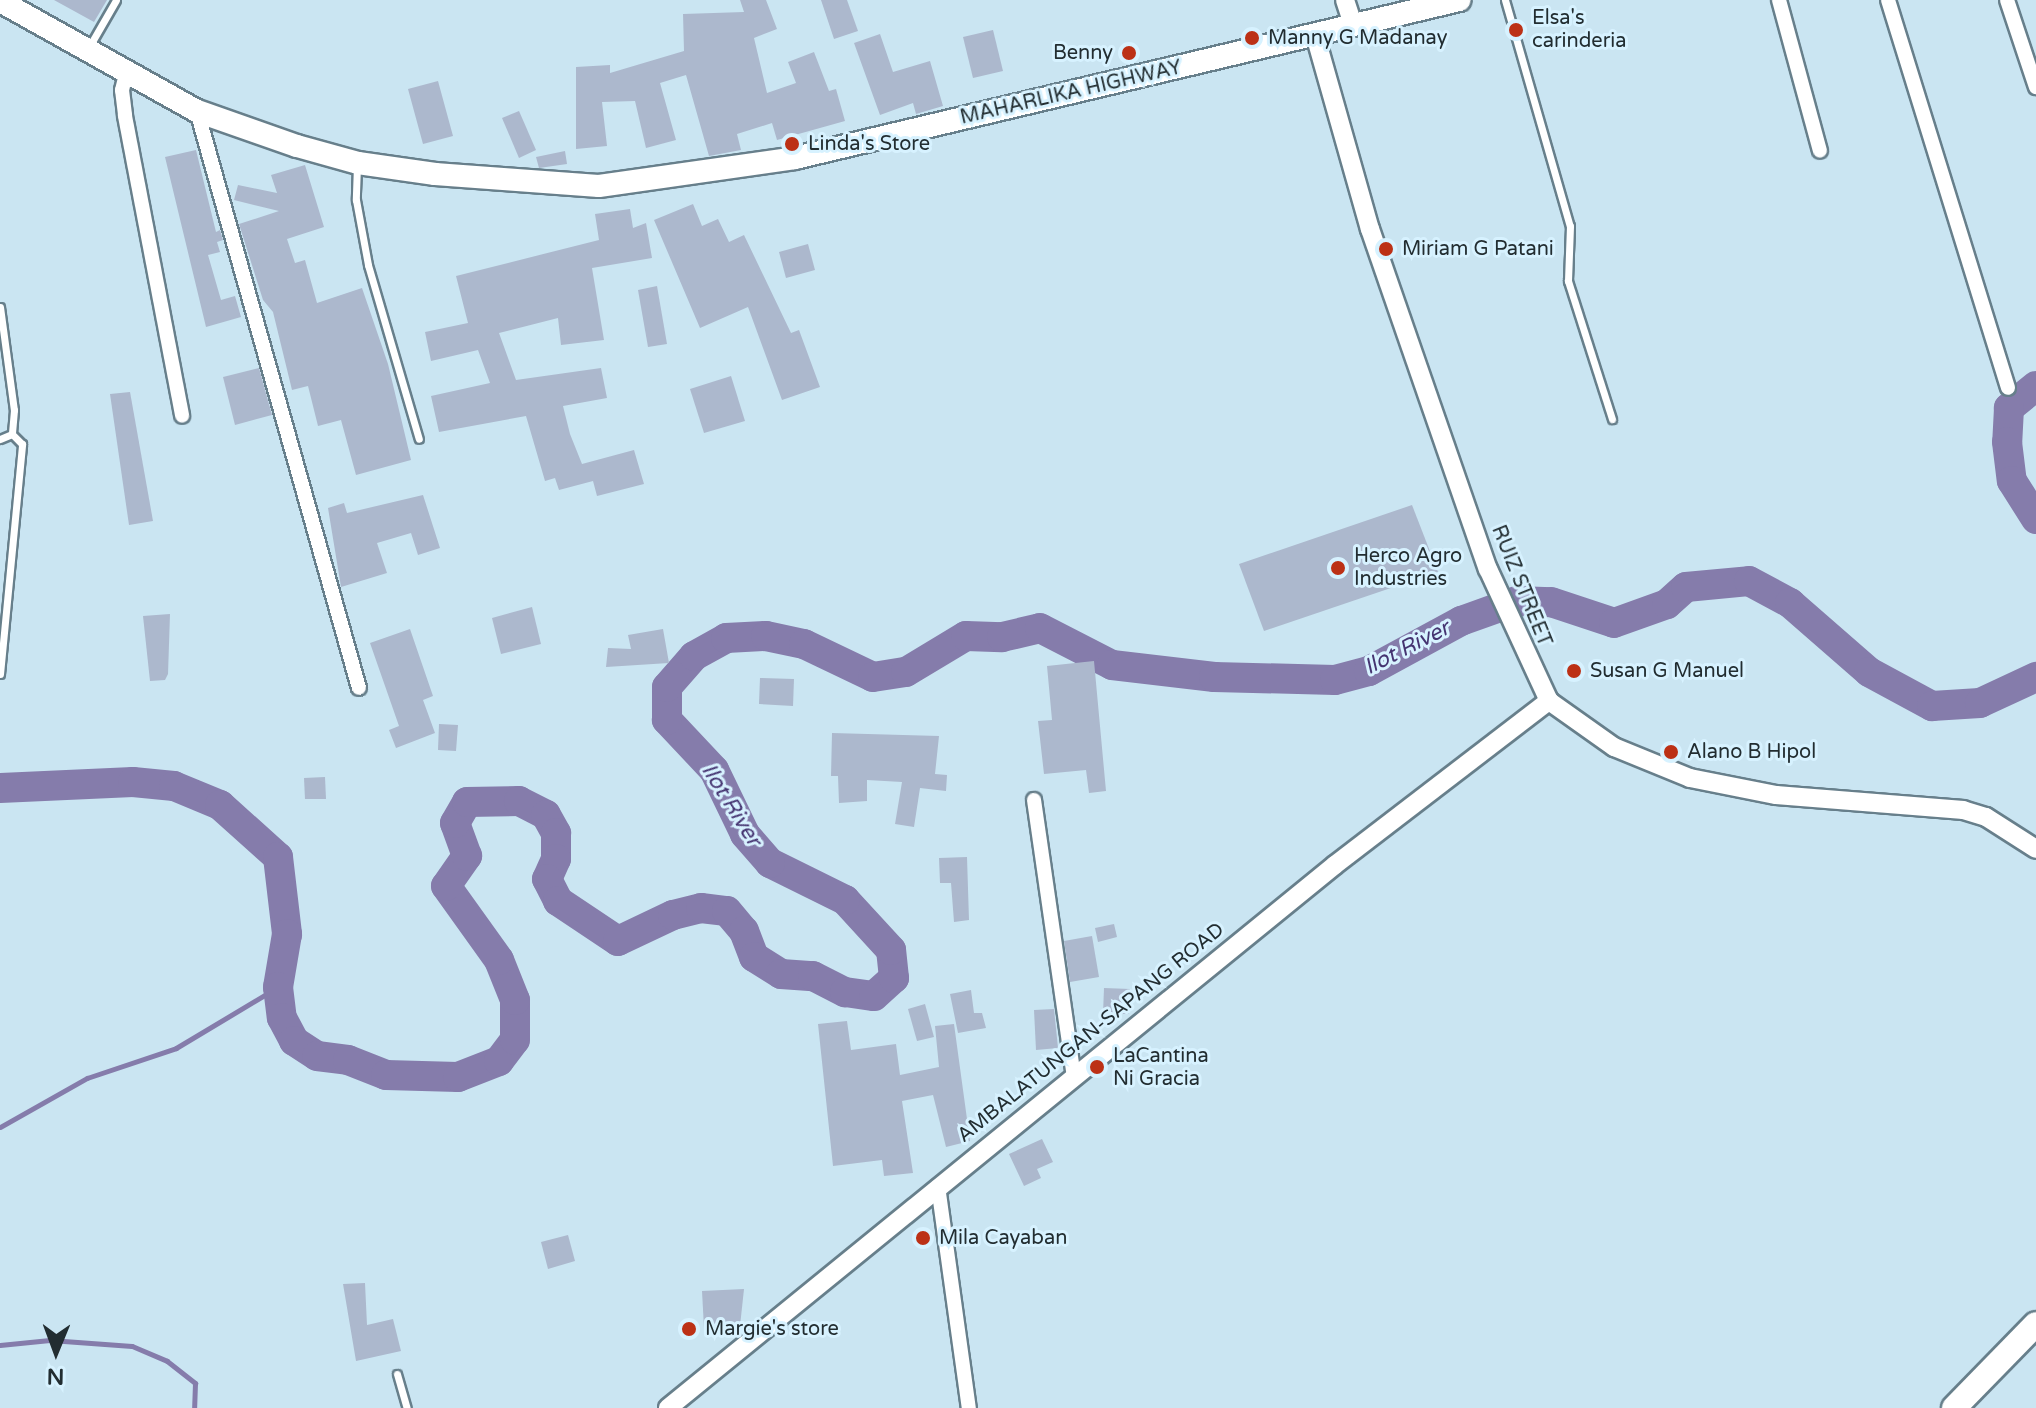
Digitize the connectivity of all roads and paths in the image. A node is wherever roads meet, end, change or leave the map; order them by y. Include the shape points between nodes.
1 (116, 0) edge
2 (1345, 0) edge
3 (1459, 0) edge
4 (1505, 0) edge
5 (1779, 0) edge
6 (1888, 0) edge
7 (2007, 0) edge
8 (0, 1) edge
9 (1353, 25) junction
10 (1315, 35) junction
11 (88, 49) junction
12 (127, 70) junction
13 (2036, 87) edge
14 (197, 111) junction
15 (1820, 151) dead end
16 (358, 163) junction
17 (0, 307) edge
18 (2008, 388) dead end
19 (182, 416) dead end
20 (1612, 419) dead end
21 (12, 434) junction
22 (0, 439) edge
23 (419, 439) dead end
24 (0, 674) edge
25 (359, 688) dead end
26 (1549, 701) junction
27 (1034, 800) dead end
28 (2036, 849) edge
29 (1074, 1076) junction
30 (938, 1186) junction
31 (2036, 1324) edge
32 (397, 1374) dead end
33 (407, 1408) edge
34 (668, 1408) edge
35 (969, 1408) edge
36 (1954, 1408) edge

1 - 11 lane
2 - 9 street
3 - 9 main road, MAHARLIKA HIGHWAY
4 - 20 lane via 1570,226 1568,281
5 - 15 street
6 - 18 street
7 - 13 street
8 - 11 main road, MAHARLIKA HIGHWAY
9 - 10 main road, MAHARLIKA HIGHWAY
10 - 16 main road, MAHARLIKA HIGHWAY via 795,158 693,176 599,186 511,183
10 - 26 street, RUIZ STREET via 1370,229 1488,569
11 - 12 main road, MAHARLIKA HIGHWAY
12 - 14 main road, MAHARLIKA HIGHWAY
12 - 19 street via 122,90 125,116
14 - 16 main road, MAHARLIKA HIGHWAY
14 - 25 street
16 - 23 lane via 356,200 368,265
17 - 21 lane via 14,410
21 - 22 lane
21 - 24 lane via 22,444
26 - 28 street, RUIZ STREET via 1614,747 1690,778 1776,795 1963,810 1986,817
26 - 29 street, AMBALATUNGAN-SAPANG ROAD
27 - 29 street
29 - 30 street, AMBALATUNGAN-SAPANG ROAD
30 - 34 street, AMBALATUNGAN-SAPANG ROAD
30 - 35 street
31 - 36 highway
32 - 33 lane

